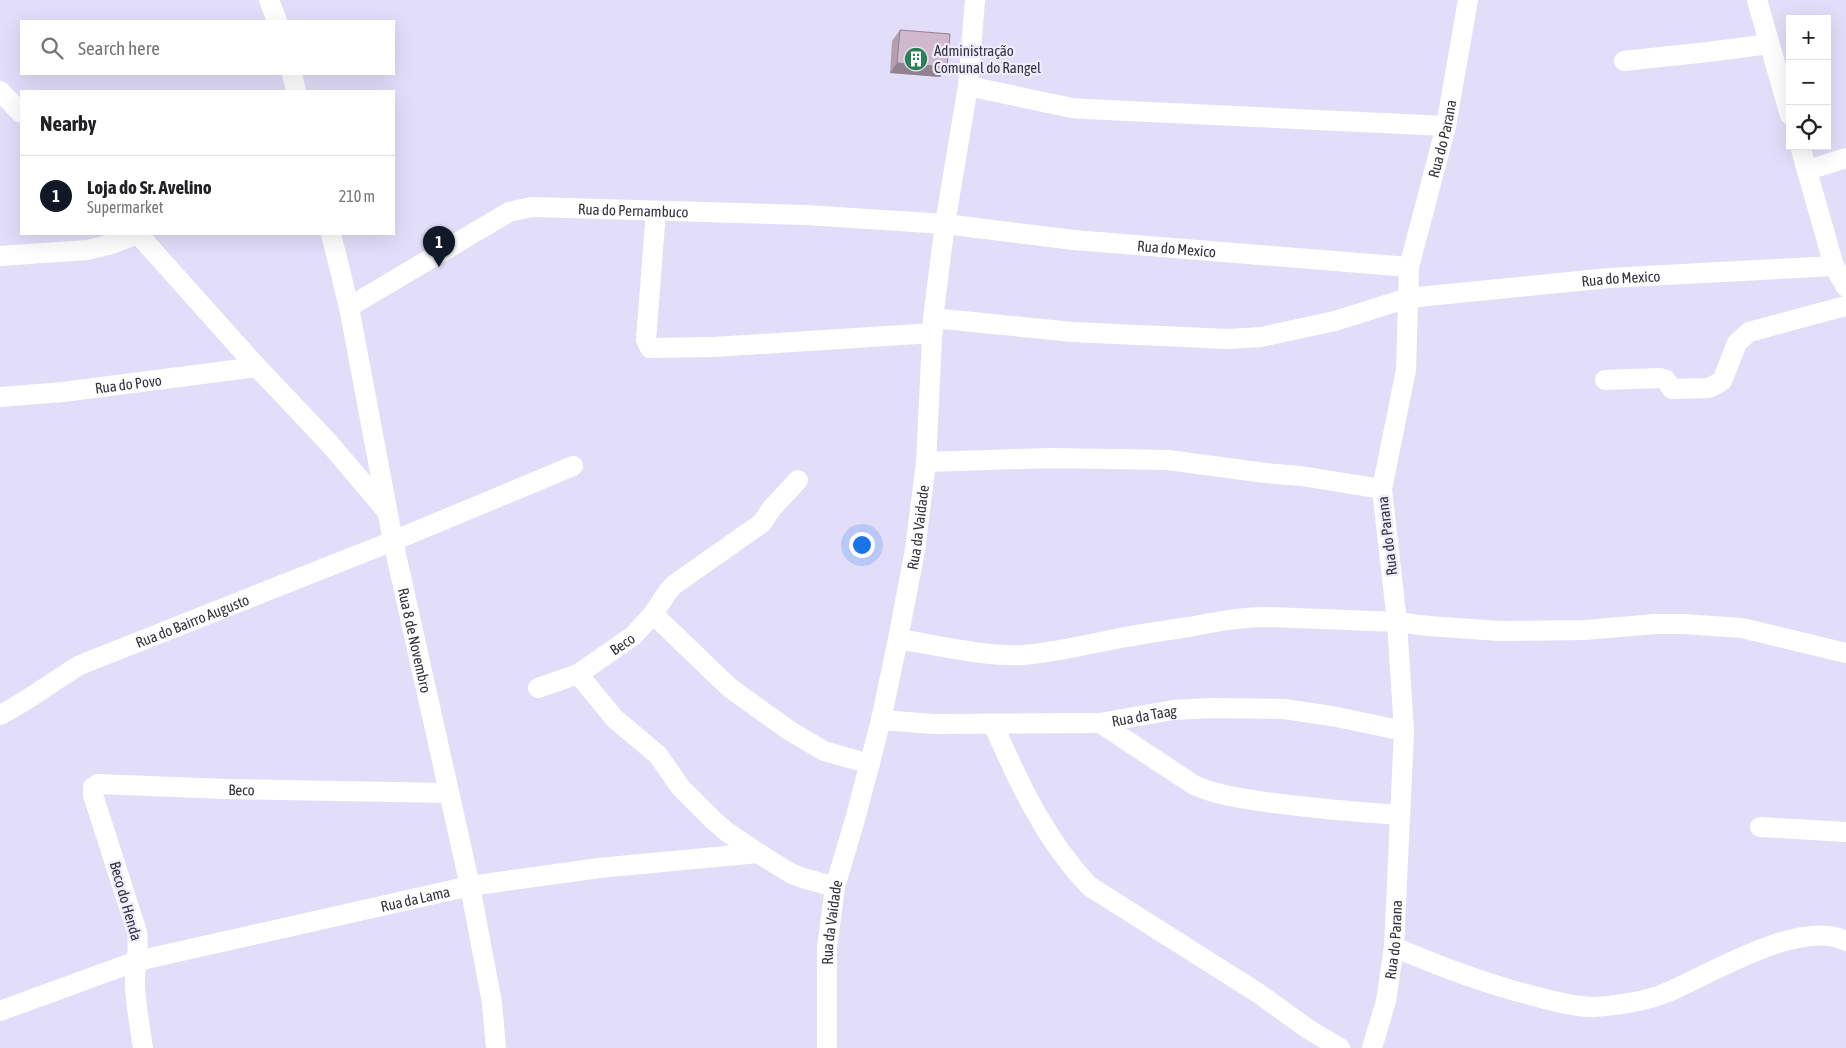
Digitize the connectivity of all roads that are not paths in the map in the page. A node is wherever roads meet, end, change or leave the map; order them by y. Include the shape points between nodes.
1 (269, 0) edge
2 (975, 0) edge
3 (1468, 0) edge
4 (1757, 0) edge
5 (277, 20) edge
6 (1769, 44) junction
7 (1624, 61) dead end
8 (292, 75) edge
9 (968, 86) junction
10 (296, 90) edge
11 (0, 91) edge
12 (1787, 105) edge
13 (20, 112) edge
14 (1446, 126) junction
15 (1801, 150) edge
16 (1846, 158) edge
17 (1808, 170) junction
18 (656, 211) junction
19 (945, 224) junction
20 (135, 235) edge
21 (139, 235) edge
22 (331, 235) edge
23 (0, 256) edge
24 (1834, 266) junction
25 (1409, 267) junction
26 (1846, 287) edge
27 (1408, 298) junction
28 (1846, 306) edge
29 (349, 307) junction
30 (933, 326) junction
31 (256, 367) junction
32 (1605, 380) dead end
33 (0, 397) edge
34 (926, 462) junction
35 (573, 466) dead end
36 (798, 480) dead end
37 (1382, 489) junction
38 (386, 510) junction
39 (393, 541) junction
40 (653, 614) junction
41 (1397, 622) junction
42 (898, 639) junction
43 (1846, 653) edge
44 (578, 674) junction
45 (538, 688) dead end
46 (0, 716) edge
47 (881, 720) junction
48 (1100, 723) junction
49 (993, 724) junction
50 (1404, 731) junction
51 (870, 764) junction
52 (93, 787) joint
53 (450, 793) junction
54 (1400, 815) junction
55 (1760, 827) dead end
56 (1846, 832) edge
57 (758, 853) junction
58 (470, 886) junction
59 (835, 886) junction
60 (1846, 941) edge
61 (1394, 947) junction
62 (137, 962) junction
63 (0, 1011) edge
64 (143, 1048) edge
65 (496, 1048) edge
66 (827, 1048) edge
67 (1340, 1048) edge
68 (1372, 1048) edge

1 - 5 street
2 - 9 street, Rua da Vaidade
3 - 14 street, Rua do Parana
4 - 6 street
6 - 7 street
6 - 12 street
8 - 10 street
9 - 14 street via 1086,109
9 - 19 street, Rua da Vaidade
11 - 13 street
14 - 25 street, Rua do Parana
15 - 17 street
16 - 17 street
17 - 24 street
18 - 19 street, Rua do Pernambuco via 806,214
18 - 29 street, Rua do Pernambuco via 531,207 509,212
18 - 30 street, Rua do Mexico via 646,340 650,348 724,347
19 - 25 street, Rua do Mexico via 1074,240
19 - 30 street, Rua da Vaidade
20 - 23 street via 87,250
21 - 31 street
22 - 29 street, Rua 8 de Novembro
24 - 26 street
24 - 27 street, Rua do Mexico via 1609,278
25 - 27 street, Rua do Parana
27 - 30 street, Rua do Mexico via 1300,330 1261,338
27 - 37 street, Rua do Parana via 1406,370
28 - 32 street via 1748,332 1737,343 1722,381 1716,386 1672,389 1666,380 1660,378
29 - 38 street, Rua 8 de Novembro
30 - 34 street, Rua da Vaidade
31 - 33 street, Rua do Povo
31 - 38 street via 329,443
34 - 37 street via 1051,458 1168,460
34 - 42 street, Rua da Vaidade via 915,550
35 - 39 street, Rua do Bairro Augusto
36 - 40 street, Beco via 762,523 675,584
37 - 41 street, Rua do Parana
38 - 39 street, Rua 8 de Novembro
39 - 46 street, Rua do Bairro Augusto via 80,665
39 - 53 street, Rua 8 de Novembro
40 - 44 street, Beco via 633,636
40 - 51 street via 730,688 790,731 824,752
41 - 42 street via 1249,617 1023,655
41 - 43 street via 1500,631 1674,624 1742,628
41 - 50 street, Rua do Parana
42 - 47 street, Rua da Vaidade
44 - 45 street, Beco
44 - 57 street via 615,719 658,756 681,788 713,820
47 - 49 street, Rua da Taag
47 - 51 street, Rua da Vaidade
48 - 49 street, Rua da Taag
48 - 50 street, Rua da Taag via 1173,710 1284,709
48 - 54 street via 1209,791 1300,807
49 - 67 street via 1032,808 1070,866 1089,886
50 - 54 street, Rua do Parana
51 - 59 street, Rua da Vaidade
52 - 53 street, Beco via 98,784
52 - 62 street, Beco do Henda via 137,932
53 - 58 street, Rua 8 de Novembro
54 - 61 street, Rua do Parana
55 - 56 street
57 - 58 street, Rua da Lama via 600,868
57 - 59 street via 792,874
58 - 62 street, Rua da Lama
58 - 65 street, Rua 8 de Novembro via 492,1003
59 - 66 street, Rua da Vaidade via 827,948
60 - 61 street via 1818,936 1785,941 1732,961 1666,993 1634,1002 1593,1007 1519,992
61 - 68 street, Rua do Parana via 1386,1001
62 - 63 street, Rua da Lama
62 - 64 street, Beco do Henda via 135,986

